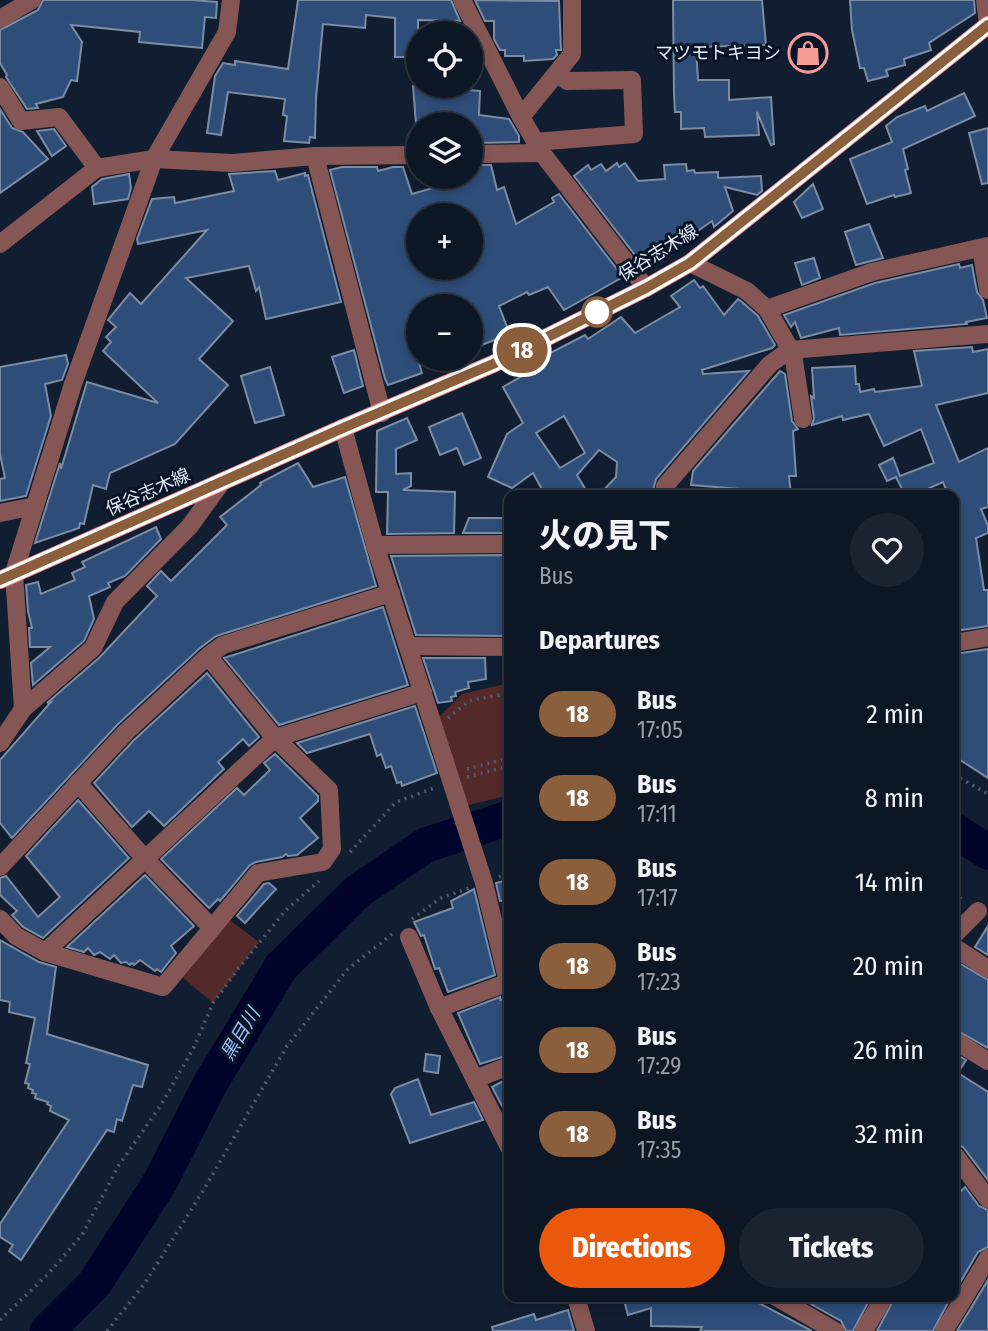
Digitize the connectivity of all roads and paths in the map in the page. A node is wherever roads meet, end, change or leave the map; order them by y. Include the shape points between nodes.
1 (32, 0) edge
2 (231, 0) edge
3 (463, 0) edge
4 (572, 0) edge
5 (985, 0) edge
6 (0, 19) edge
7 (988, 25) edge
8 (557, 73) junction
9 (1, 93) edge
10 (521, 117) junction
11 (538, 147) junction
12 (483, 153) edge
13 (406, 155) edge
14 (315, 156) junction
15 (154, 159) junction
16 (97, 168) junction
17 (0, 244) edge
18 (984, 247) edge
19 (690, 263) junction
20 (646, 288) junction
21 (988, 290) edge
22 (767, 309) junction
23 (988, 334) edge
24 (790, 350) junction
25 (382, 413) junction
26 (803, 419) dead end
27 (343, 428) junction
28 (221, 483) junction
29 (665, 490) edge
30 (35, 506) junction
31 (0, 513) edge
32 (504, 544) edge
33 (375, 545) junction
34 (7, 577) edge
35 (391, 593) junction
36 (988, 636) edge
37 (959, 642) edge
38 (408, 646) junction
39 (504, 647) edge
40 (208, 656) junction
41 (423, 692) junction
42 (504, 694) edge
43 (23, 709) junction
44 (435, 729) junction
45 (275, 738) junction
46 (0, 743) edge
47 (504, 760) edge
48 (504, 767) edge
49 (451, 777) junction
50 (959, 778) edge
51 (78, 783) junction
52 (988, 794) edge
53 (146, 860) junction
54 (342, 860) dead end
55 (0, 867) edge
56 (324, 877) dead end
57 (484, 883) junction
58 (978, 911) dead end
59 (502, 915) edge
60 (0, 919) edge
61 (212, 928) junction
62 (405, 930) junction
63 (959, 930) edge
64 (504, 934) edge
65 (959, 950) edge
66 (45, 953) junction
67 (988, 969) edge
68 (504, 984) edge
69 (439, 1008) junction
70 (959, 1043) edge
71 (988, 1061) edge
72 (504, 1068) edge
73 (475, 1079) junction
74 (504, 1137) edge
75 (959, 1165) edge
76 (988, 1199) edge
77 (988, 1258) edge
78 (577, 1302) edge
79 (881, 1302) edge
80 (799, 1303) edge
81 (0, 1320) edge
82 (107, 1331) edge
83 (586, 1331) edge
84 (835, 1331) edge
85 (864, 1331) edge
86 (944, 1331) edge

1 - 6 street
2 - 15 street via 227,32
3 - 10 street
4 - 8 street via 572,54
5 - 7 street
7 - 19 main road, 保谷志木線
8 - 10 street
8 - 11 street via 567,81 632,79 634,134
9 - 16 street via 21,121 59,117
10 - 11 street
11 - 12 street
11 - 20 street
13 - 14 street
14 - 15 street via 232,163
14 - 25 street
15 - 16 street
15 - 30 street via 73,384
16 - 17 street
18 - 21 street
18 - 22 street via 872,272
19 - 20 main road, 保谷志木線
19 - 22 street via 747,291
20 - 25 main road, 保谷志木線
22 - 24 street
23 - 24 street
24 - 26 street
24 - 29 street via 770,364
25 - 27 main road, 保谷志木線
27 - 28 main road, 保谷志木線
27 - 33 street
28 - 34 main road, 保谷志木線
28 - 43 street via 190,526 115,602 93,648
30 - 31 street
30 - 34 street
32 - 33 street
33 - 35 street
34 - 43 street
35 - 38 street
35 - 40 street via 223,645
36 - 37 street
38 - 39 street
38 - 41 street
40 - 45 street
40 - 51 street
41 - 44 street
41 - 45 street
42 - 44 path via 469,701
43 - 46 street
44 - 49 street
45 - 53 street
45 - 61 street via 329,790 332,849 323,862 257,873
47 - 49 path
48 - 49 path
49 - 54 path via 396,802
49 - 57 street
50 - 52 path
51 - 53 street
51 - 55 street
53 - 61 street
53 - 66 street
56 - 81 path via 285,911 214,1003 193,1049 119,1165 82,1235
57 - 59 street
57 - 62 path via 441,898
58 - 63 street
59 - 64 street
60 - 66 street via 16,936
61 - 66 street via 163,987
62 - 69 street
62 - 82 path via 347,970 287,1046 145,1283
65 - 67 street
68 - 69 street
69 - 73 street
70 - 71 street
72 - 73 street
73 - 74 street
75 - 76 street
77 - 86 street
78 - 83 street
79 - 85 street
80 - 84 street

